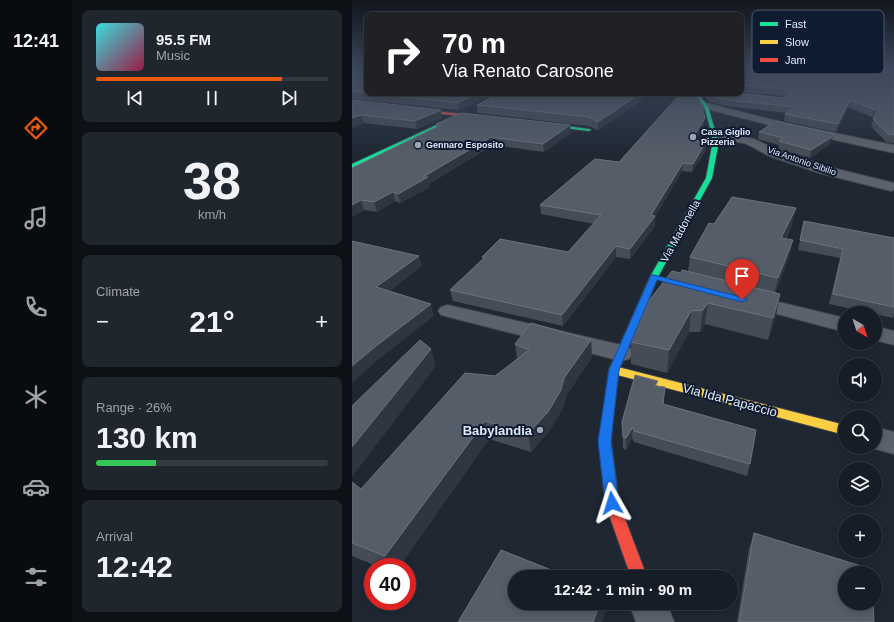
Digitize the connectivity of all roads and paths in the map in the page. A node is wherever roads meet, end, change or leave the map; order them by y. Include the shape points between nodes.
1 (698, 96) edge
2 (354, 104) edge
3 (706, 106) junction
4 (476, 109) edge
5 (464, 115) junction
6 (495, 119) edge
7 (534, 124) edge
8 (589, 130) edge
9 (714, 134) junction
10 (894, 149) edge
11 (352, 166) edge
12 (891, 187) dead end
13 (730, 296) edge
14 (448, 311) dead end
15 (838, 323) edge
16 (882, 335) edge
17 (894, 338) edge
18 (618, 361) junction
19 (838, 428) edge
20 (882, 440) edge
21 (894, 443) edge
22 (636, 570) edge
23 (651, 610) edge
24 (655, 622) edge

1 - 3 street, Via Madonella
2 - 5 street
3 - 9 street, Via Madonella
3 - 10 street
4 - 5 street
5 - 6 street
5 - 11 street
7 - 8 street
9 - 12 street, Via Antonio Sibilio via 750,141 824,170
9 - 18 street, Via Madonella via 715,146 709,178 662,279
13 - 15 street
14 - 18 street
16 - 17 street
18 - 19 street, Via Ida Papaccio
18 - 22 street, Via Madonella via 605,441 612,503
20 - 21 street
23 - 24 street

